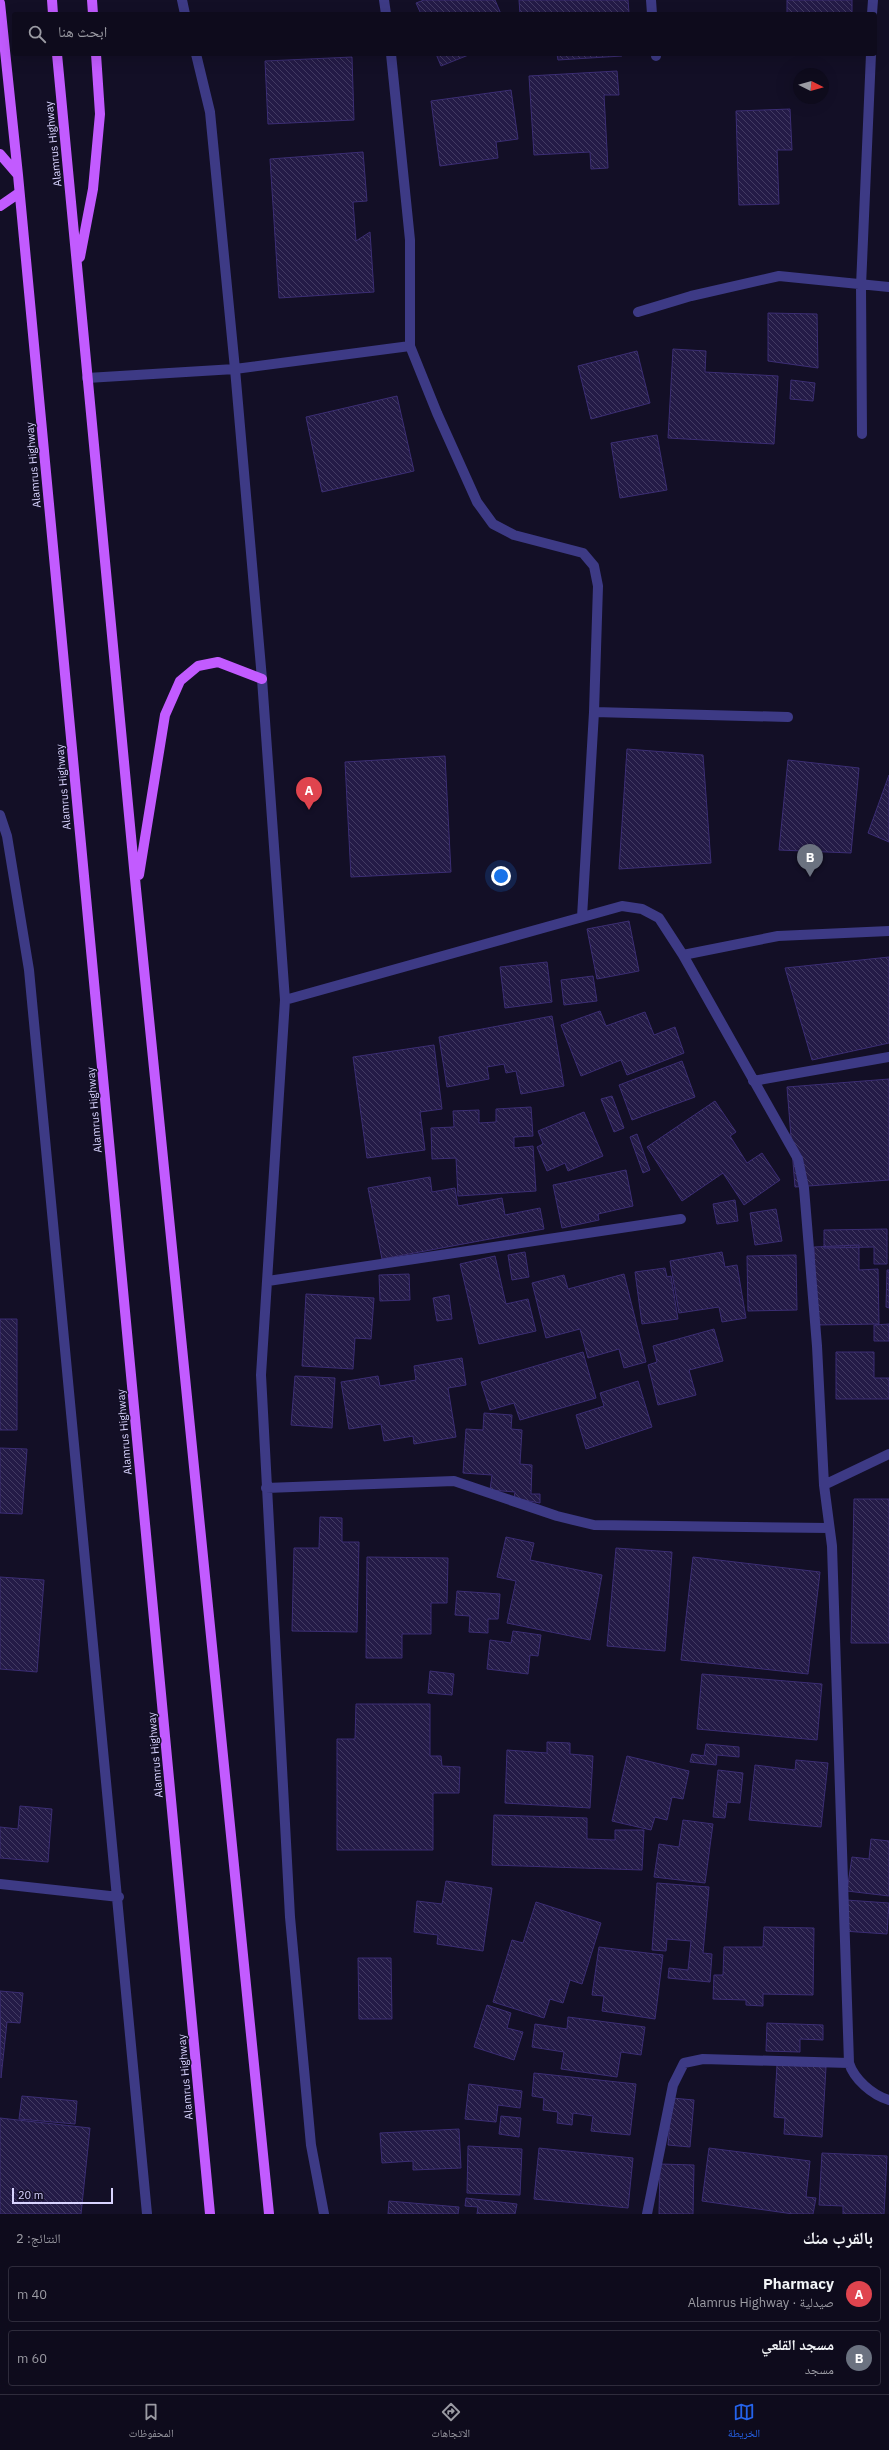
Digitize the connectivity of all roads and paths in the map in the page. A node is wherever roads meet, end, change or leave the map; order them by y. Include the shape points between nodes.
1 (52, 0) edge
2 (92, 0) edge
3 (182, 0) edge
4 (384, 0) edge
5 (651, 0) edge
6 (873, 0) edge
7 (0, 3) edge
8 (53, 12) edge
9 (93, 12) edge
10 (185, 12) edge
11 (386, 12) edge
12 (652, 12) edge
13 (872, 12) edge
14 (57, 56) edge
15 (96, 56) edge
16 (196, 56) edge
17 (391, 56) edge
18 (871, 56) edge
19 (0, 154) edge
20 (18, 175) junction
21 (19, 193) junction
22 (0, 206) edge
23 (77, 269) junction
24 (861, 286) junction
25 (889, 288) edge
26 (638, 312) dead end
27 (410, 346) junction
28 (235, 369) junction
29 (87, 378) junction
30 (862, 434) dead end
31 (262, 679) junction
32 (594, 712) junction
33 (788, 717) dead end
34 (0, 815) edge
35 (136, 889) junction
36 (582, 917) junction
37 (889, 931) edge
38 (683, 955) junction
39 (285, 1000) junction
40 (889, 1057) edge
41 (753, 1081) junction
42 (681, 1218) dead end
43 (268, 1281) junction
44 (889, 1454) edge
45 (824, 1485) junction
46 (266, 1488) junction
47 (829, 1528) junction
48 (0, 1884) edge
49 (119, 1897) junction
50 (849, 2063) junction
51 (889, 2100) edge
52 (147, 2214) edge
53 (210, 2214) edge
54 (269, 2214) edge
55 (324, 2214) edge
56 (647, 2214) edge

1 - 8 main road
2 - 9 main road
3 - 10 street
4 - 11 street
5 - 12 street
6 - 13 street
7 - 20 main road, Alamrus Highway
14 - 23 main road, Alamrus Highway
15 - 23 main road via 100,114 93,189
16 - 28 street via 210,112
17 - 27 street via 410,240
18 - 24 street
19 - 20 main road
20 - 21 main road, Alamrus Highway
21 - 22 main road
21 - 53 main road, Alamrus Highway
23 - 29 main road, Alamrus Highway
24 - 25 street
24 - 26 street via 779,276 691,296
24 - 30 street
27 - 28 street
27 - 32 street via 476,502 493,524 514,535 583,554 594,566 598,586
28 - 29 street
28 - 31 street
29 - 35 main road, Alamrus Highway
31 - 35 main road via 218,662 198,666 180,681 165,715
31 - 39 street
32 - 33 street
32 - 36 street
34 - 49 street via 8,836 29,970
35 - 54 main road, Alamrus Highway
36 - 38 street via 622,906 642,909 659,918
36 - 39 street
37 - 38 street via 778,936
38 - 41 street
39 - 43 street
40 - 41 street
41 - 45 street via 798,1159 804,1188 817,1346
42 - 43 street
43 - 46 street via 261,1375
44 - 45 street
45 - 47 street
46 - 47 street via 454,1481 557,1516 594,1525
46 - 55 street via 290,1917 311,2145
47 - 50 street
48 - 49 street
49 - 52 street
50 - 51 street via 859,2081
50 - 56 street via 703,2058 684,2063 673,2085

